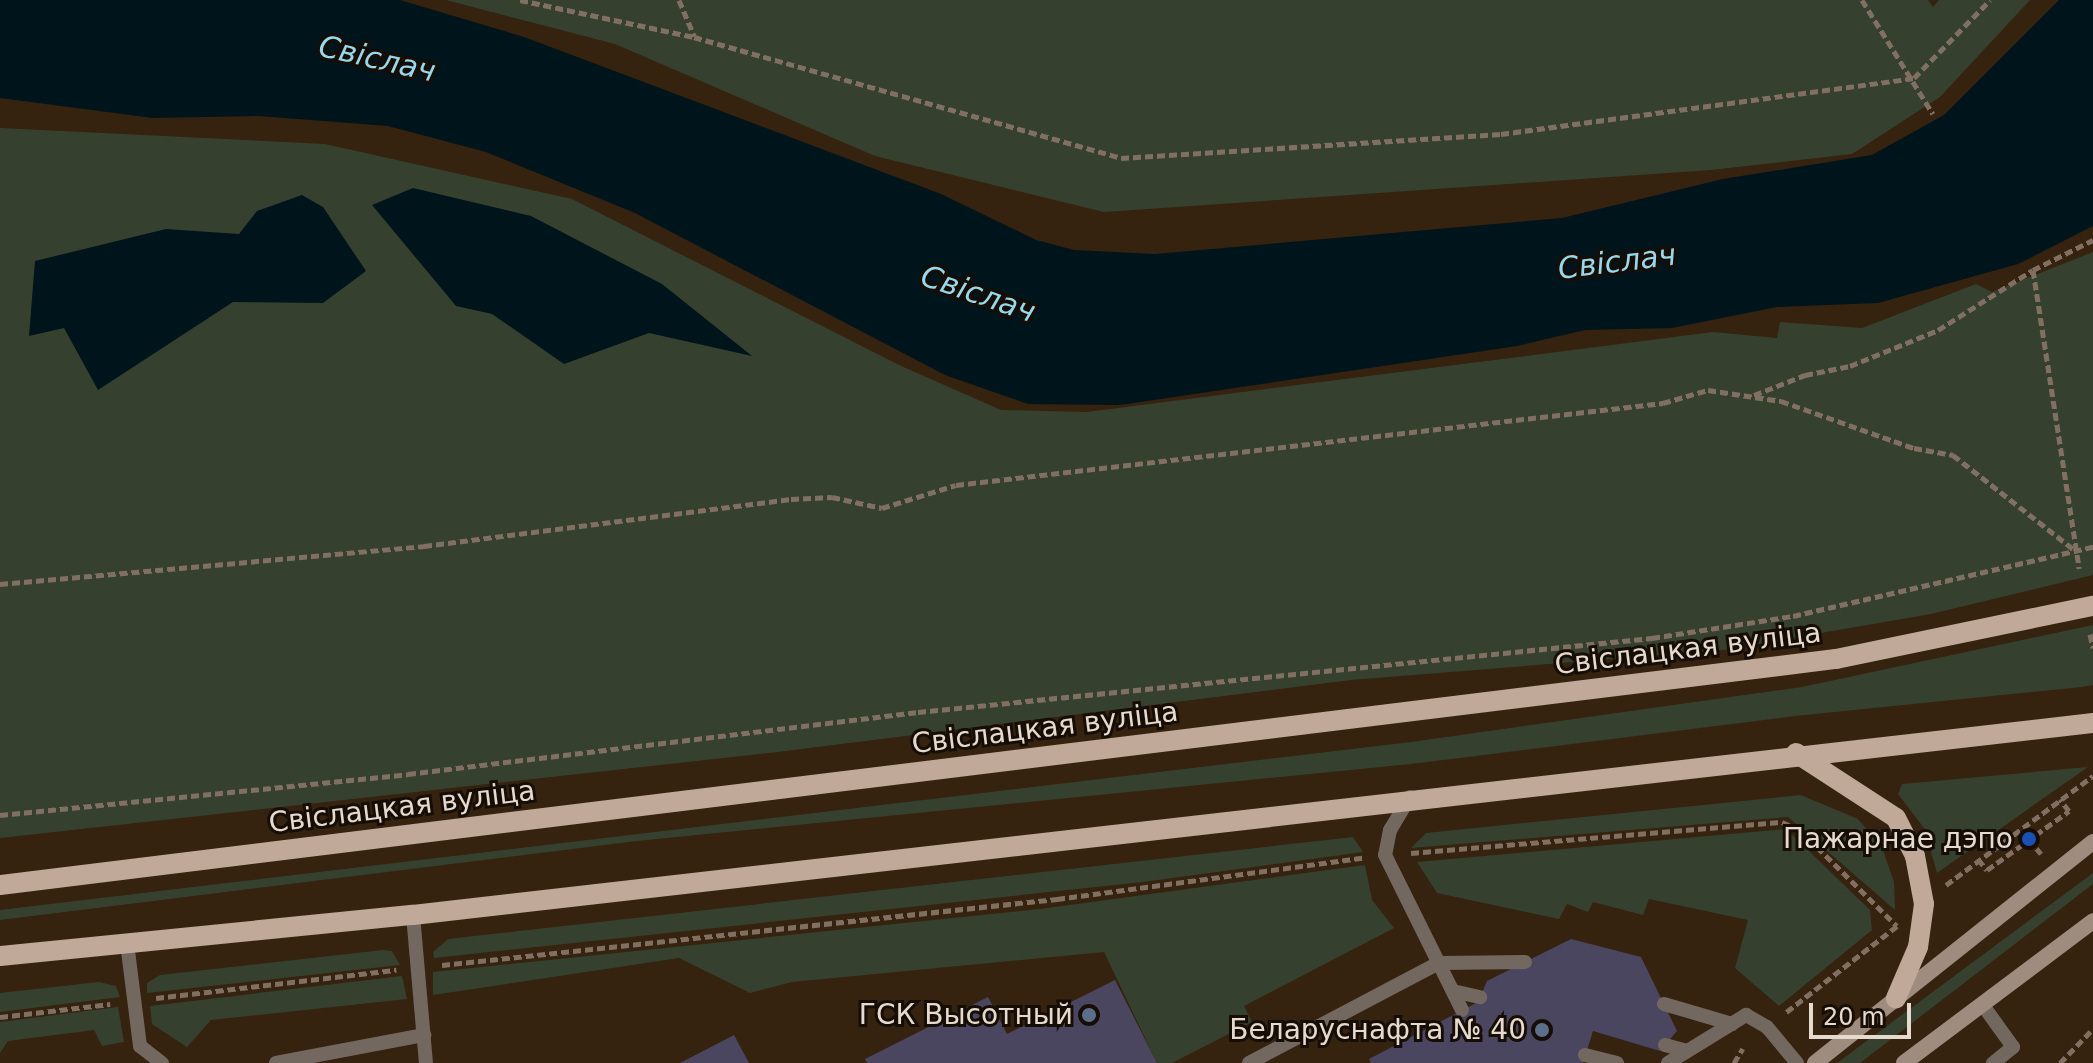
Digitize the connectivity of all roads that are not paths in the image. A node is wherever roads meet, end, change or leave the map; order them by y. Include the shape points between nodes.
1 (2093, 606) edge
2 (2093, 723) edge
3 (1796, 753) junction
4 (1410, 797) junction
5 (2093, 842) edge
6 (0, 885) edge
7 (413, 915) junction
8 (2093, 921) edge
9 (127, 943) junction
10 (0, 956) edge
11 (1525, 962) dead end
12 (1439, 963) junction
13 (1453, 991) junction
14 (1480, 997) dead end
15 (1896, 998) junction
16 (1664, 1004) dead end
17 (1982, 1004) junction
18 (1462, 1010) dead end
19 (1732, 1024) junction
20 (424, 1035) junction
21 (1665, 1045) dead end
22 (1687, 1051) junction
23 (1585, 1055) dead end
24 (1998, 1062) edge
25 (162, 1063) edge
26 (276, 1063) edge
27 (426, 1063) edge
28 (1249, 1063) edge
29 (1617, 1063) edge
30 (1668, 1063) edge
31 (1797, 1063) edge
32 (1815, 1063) edge
33 (1904, 1063) edge

1 - 6 main road, Свіслацкая вуліца via 1836,659
2 - 3 main road
3 - 4 main road
3 - 15 main road via 1896,818 1915,856 1924,904 1918,947
4 - 7 main road
4 - 12 lane via 1390,830 1385,855
5 - 15 main road
7 - 9 main road
7 - 20 lane
8 - 17 main road
9 - 10 main road
9 - 25 lane via 140,1046
11 - 12 lane
12 - 13 lane
12 - 28 lane
13 - 14 lane
13 - 18 lane
15 - 32 main road
16 - 19 lane
17 - 24 lane via 2013,1047
17 - 33 main road
19 - 22 lane
19 - 31 lane via 1746,1015 1767,1027
20 - 26 lane
20 - 27 lane
21 - 22 lane
22 - 30 lane
23 - 29 lane

